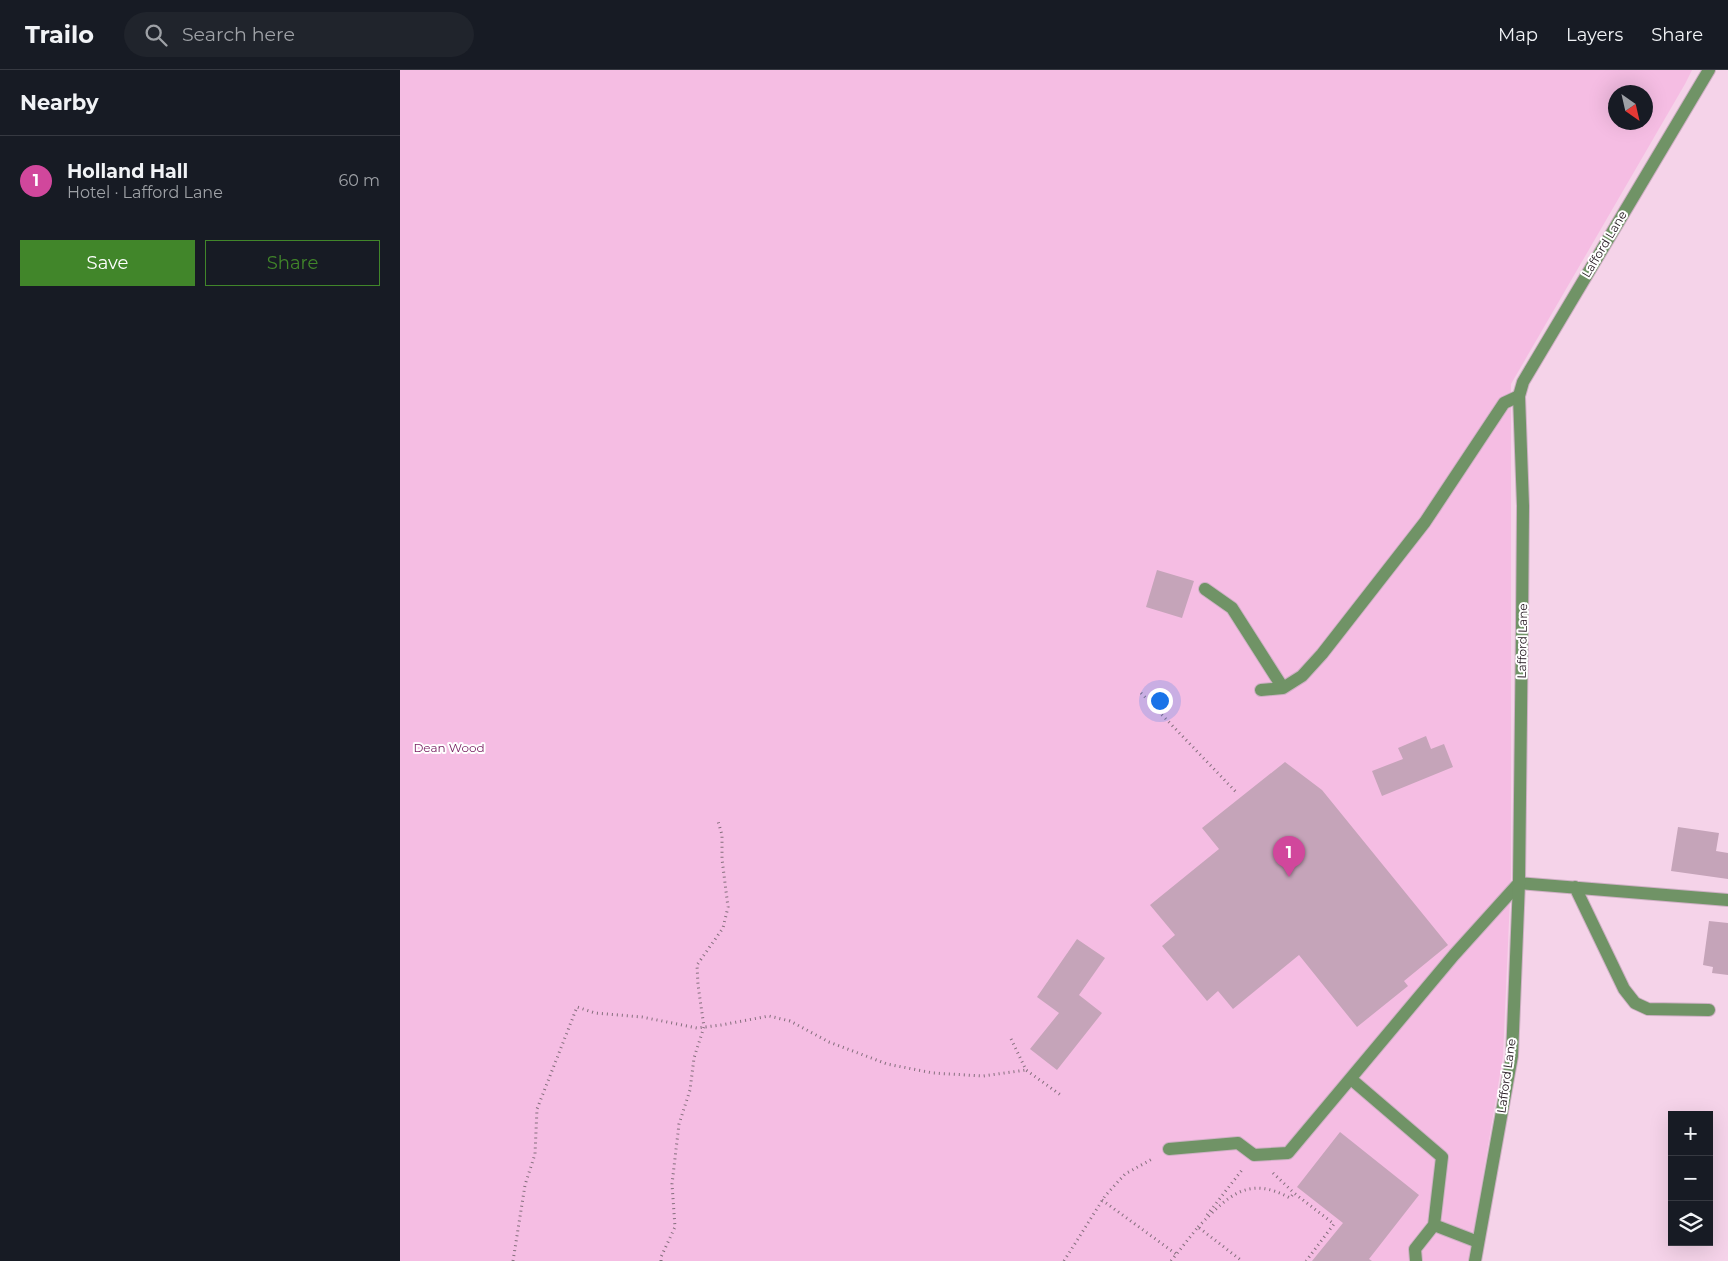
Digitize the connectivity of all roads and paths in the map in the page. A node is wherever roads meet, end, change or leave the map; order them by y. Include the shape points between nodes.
1 (1709, 70) edge
2 (1518, 396) junction
3 (1206, 589) dead end
4 (1283, 688) junction
5 (1261, 690) dead end
6 (1142, 693) dead end
7 (1237, 793) dead end
8 (718, 821) dead end
9 (1520, 883) junction
10 (1575, 887) junction
11 (1728, 900) edge
12 (1709, 1010) dead end
13 (704, 1027) junction
14 (1011, 1039) dead end
15 (1026, 1070) junction
16 (1351, 1078) junction
17 (1062, 1096) dead end
18 (1169, 1149) joint
19 (1254, 1155) junction
20 (1286, 1187) dead end
21 (1294, 1193) junction
22 (1102, 1200) junction
23 (1434, 1225) junction
24 (1198, 1227) junction
25 (1478, 1242) junction
26 (1176, 1254) junction
27 (513, 1261) edge
28 (661, 1261) edge
29 (1064, 1261) edge
30 (1171, 1261) edge
31 (1242, 1261) edge
32 (1306, 1261) edge
33 (1416, 1261) edge
34 (1474, 1261) edge

1 - 2 street, Lafford Lane via 1523,382
2 - 4 street via 1504,403 1425,522 1344,628 1302,676
2 - 9 street, Lafford Lane via 1523,506
3 - 4 street via 1232,608
4 - 5 street
6 - 7 path
8 - 13 path via 728,906 723,928 697,965
9 - 10 street
9 - 16 street via 1454,955
9 - 25 street, Lafford Lane via 1512,1056
10 - 11 street
10 - 12 street via 1624,989 1635,1003 1648,1009
13 - 15 path via 769,1016 887,1064 933,1074 983,1076
13 - 27 path via 596,1013 577,1007 537,1109 534,1154 525,1185
13 - 28 path via 679,1124 672,1184 675,1226
14 - 15 path
15 - 17 path
16 - 19 street via 1288,1153
16 - 23 street via 1442,1157
18 - 19 street via 1238,1143
18 - 22 path via 1125,1174
19 - 24 path
20 - 21 path
21 - 24 path via 1290,1198 1260,1187 1238,1192
21 - 32 path via 1334,1224
22 - 26 path
22 - 29 path
23 - 25 street
23 - 33 street via 1415,1249
24 - 26 path
24 - 31 path
25 - 34 street, Lafford Lane
26 - 30 path

